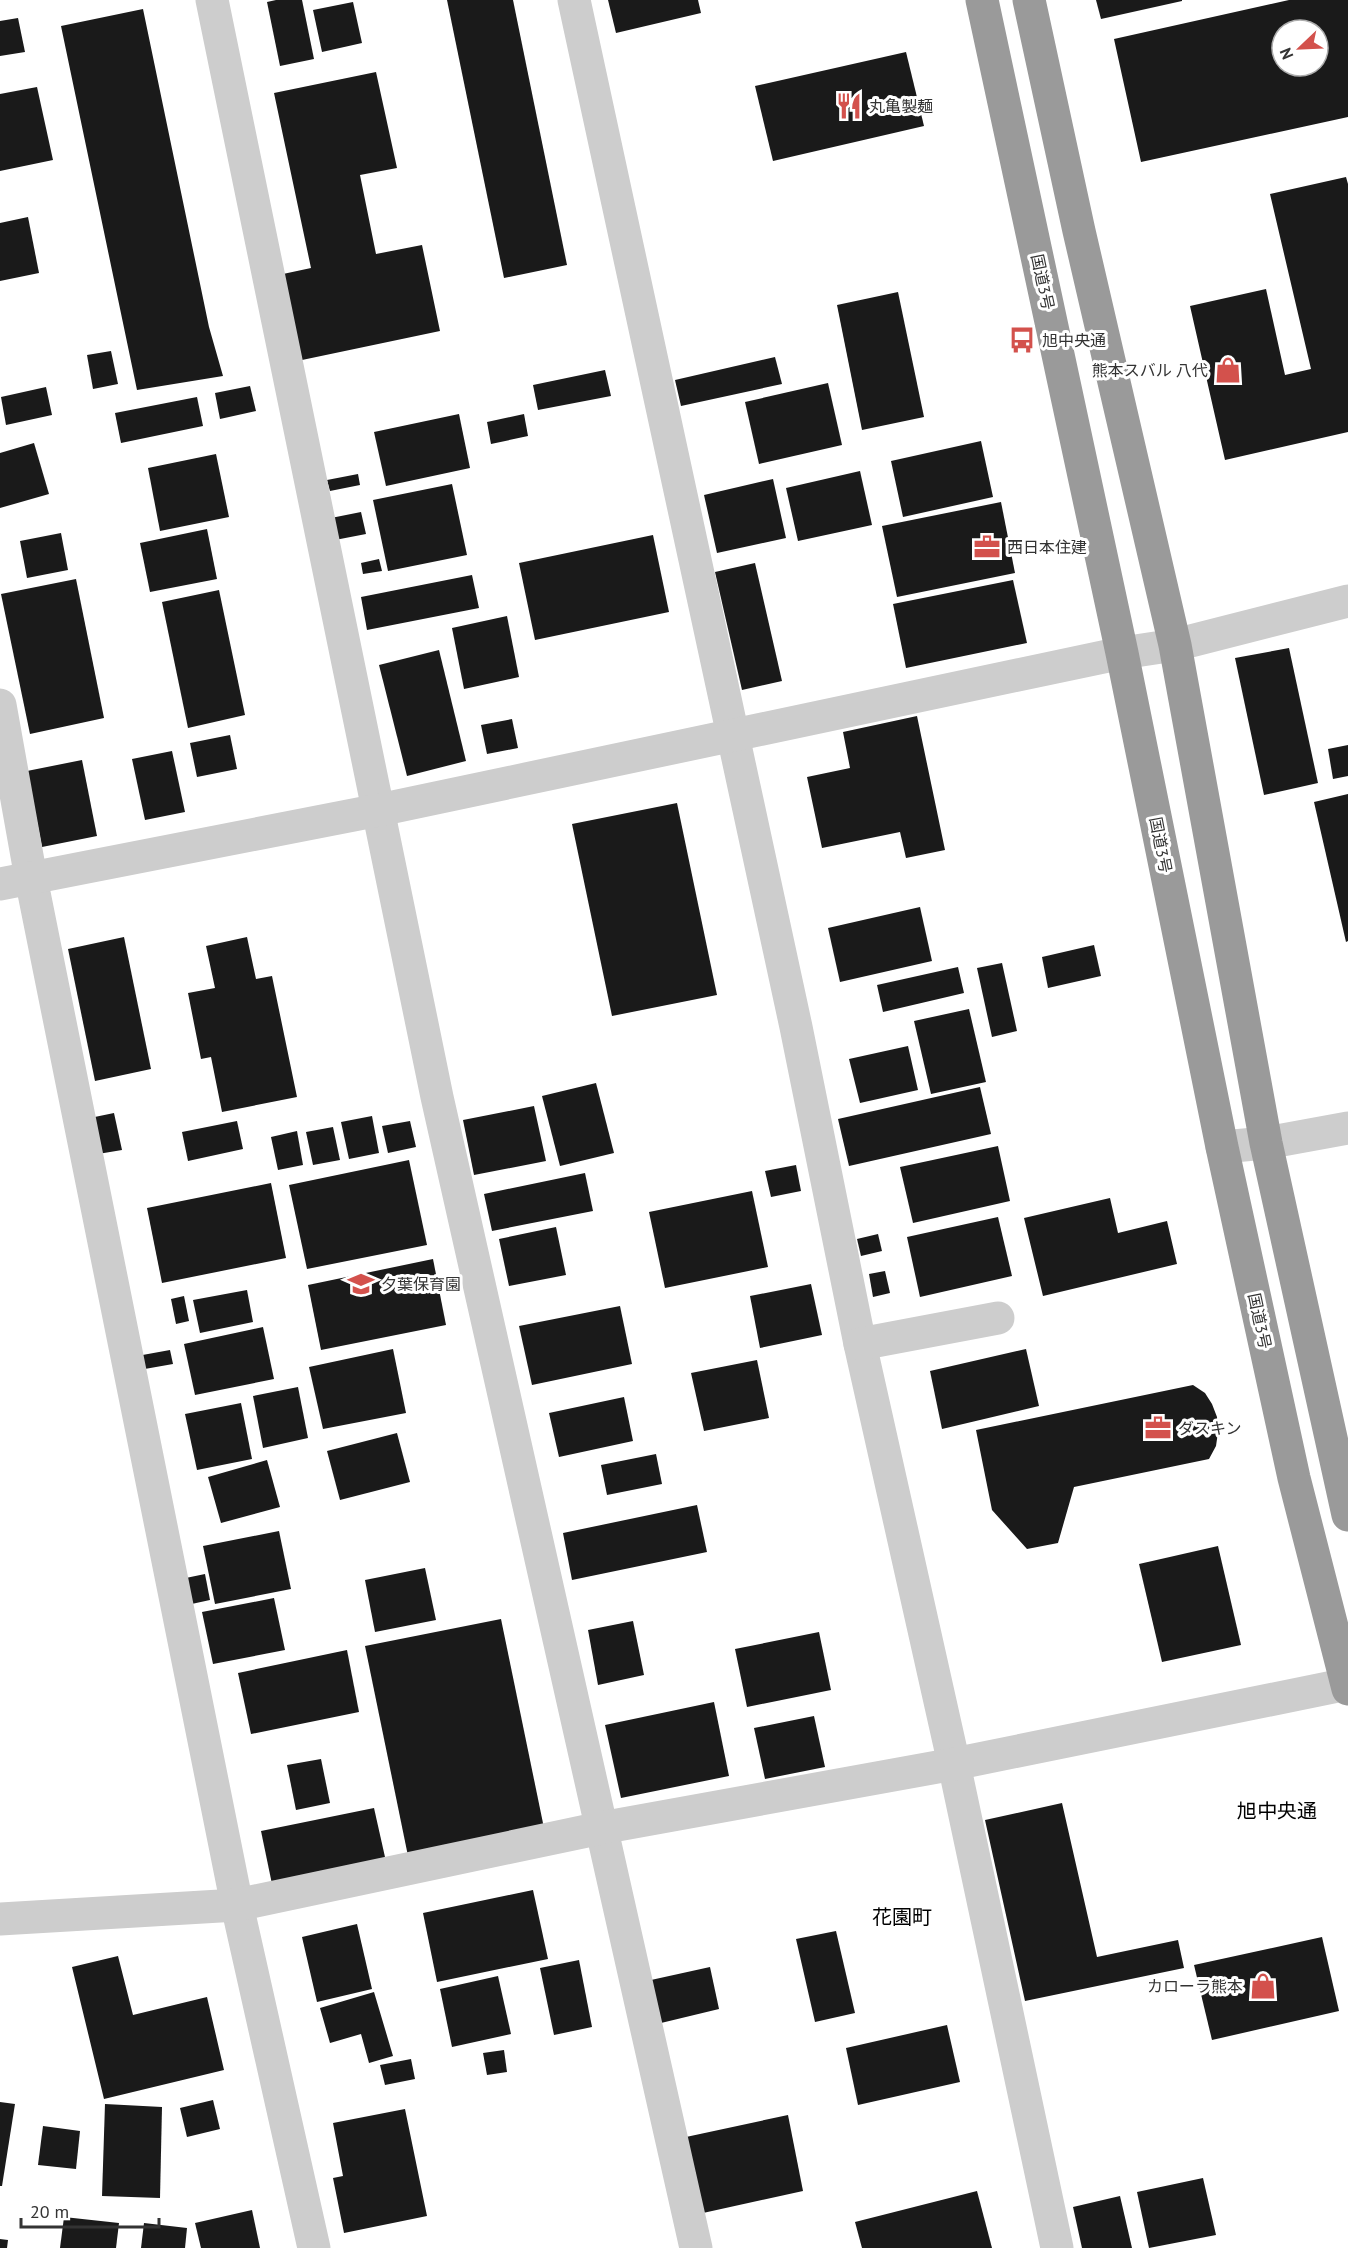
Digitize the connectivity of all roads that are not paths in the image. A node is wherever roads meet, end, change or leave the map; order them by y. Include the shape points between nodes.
1 (212, 0) edge
2 (574, 0) edge
3 (982, 0) edge
4 (1029, 0) edge
5 (1348, 601) edge
6 (1175, 645) junction
7 (1122, 653) junction
8 (0, 705) edge
9 (733, 735) junction
10 (379, 810) junction
11 (16, 881) edge
12 (1348, 1128) edge
13 (1266, 1143) junction
14 (1222, 1147) junction
15 (998, 1318) dead end
16 (860, 1344) junction
17 (1348, 1515) edge
18 (1348, 1686) edge
19 (954, 1764) junction
20 (601, 1828) junction
21 (237, 1905) junction
22 (0, 1919) edge
23 (314, 2248) edge
24 (696, 2248) edge
25 (1057, 2248) edge

1 - 10 street
2 - 9 street
3 - 7 highway, 国道3号
4 - 6 highway
5 - 6 street
6 - 7 street
6 - 13 highway
7 - 9 street
7 - 14 highway, 国道3号
8 - 11 street
9 - 10 street
9 - 16 street
10 - 11 street
10 - 20 street via 437,1097
11 - 21 street
12 - 13 street
13 - 14 street
13 - 17 highway
14 - 18 highway, 国道3号 via 1293,1478
15 - 16 street
16 - 19 street
18 - 19 street
19 - 20 street
19 - 25 street
20 - 21 street
20 - 24 street
21 - 22 street
21 - 23 street

